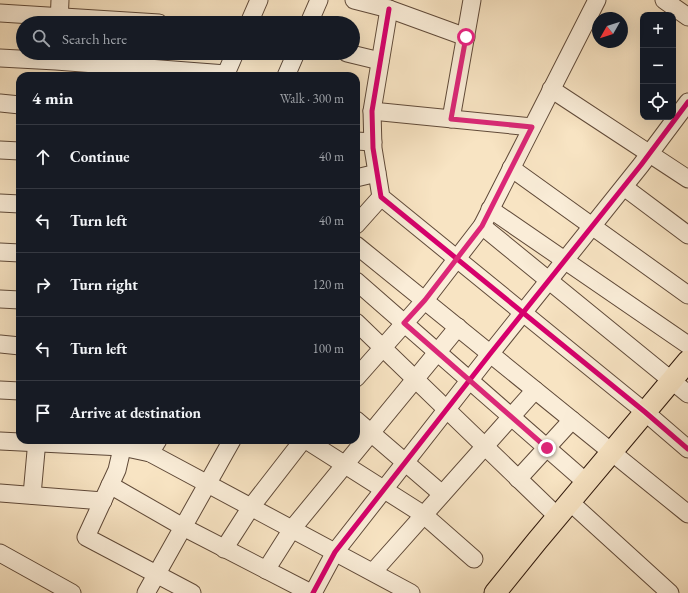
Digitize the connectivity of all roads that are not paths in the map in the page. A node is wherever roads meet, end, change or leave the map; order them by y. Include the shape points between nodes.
1 (259, 0) edge
2 (319, 0) edge
3 (354, 0) edge
4 (472, 0) edge
5 (597, 0) edge
6 (664, 0) edge
7 (389, 9) junction
8 (0, 13) edge
9 (59, 13) edge
10 (89, 16) edge
11 (252, 16) edge
12 (312, 16) edge
13 (688, 17) edge
14 (466, 37) junction
15 (360, 57) edge
16 (0, 58) edge
17 (16, 59) edge
18 (22, 60) edge
19 (232, 60) edge
20 (293, 60) edge
21 (380, 62) junction
22 (56, 63) edge
23 (183, 72) edge
24 (226, 72) edge
25 (288, 72) edge
26 (551, 89) junction
27 (688, 102) edge
28 (0, 103) edge
29 (16, 105) edge
30 (372, 111) junction
31 (451, 119) junction
32 (532, 127) junction
33 (360, 141) edge
34 (373, 142) junction
35 (0, 150) edge
36 (16, 152) edge
37 (649, 154) junction
38 (511, 168) junction
39 (377, 173) junction
40 (360, 177) edge
41 (688, 180) edge
42 (624, 187) junction
43 (381, 197) junction
44 (0, 203) edge
45 (16, 204) edge
46 (490, 209) junction
47 (360, 221) edge
48 (482, 226) junction
49 (592, 226) junction
50 (688, 235) edge
51 (360, 248) edge
52 (0, 252) edge
53 (16, 253) edge
54 (456, 259) junction
55 (565, 260) junction
56 (549, 280) junction
57 (360, 284) edge
58 (688, 295) edge
59 (0, 299) edge
60 (16, 300) edge
61 (425, 300) junction
62 (523, 313) junction
63 (404, 323) junction
64 (360, 326) edge
65 (458, 327) junction
66 (0, 344) edge
67 (688, 345) edge
68 (16, 346) edge
69 (382, 348) junction
70 (438, 352) junction
71 (490, 354) junction
72 (688, 362) edge
73 (360, 373) edge
74 (415, 379) junction
75 (470, 380) junction
76 (672, 381) junction
77 (0, 390) edge
78 (535, 390) junction
79 (16, 391) edge
80 (688, 394) edge
81 (446, 410) junction
82 (646, 412) junction
83 (511, 416) junction
84 (572, 420) junction
85 (360, 423) edge
86 (371, 433) junction
87 (0, 441) edge
88 (16, 441) edge
89 (37, 444) edge
90 (123, 444) edge
91 (133, 444) edge
92 (230, 444) edge
93 (301, 444) edge
94 (311, 444) edge
95 (154, 446) edge
96 (484, 446) junction
97 (547, 448) junction
98 (688, 449) edge
99 (612, 453) junction
100 (405, 462) junction
101 (345, 465) junction
102 (518, 479) junction
103 (587, 483) junction
104 (207, 484) junction
105 (110, 485) junction
106 (384, 489) junction
107 (0, 493) edge
108 (442, 494) junction
109 (32, 495) junction
110 (103, 501) junction
111 (251, 507) junction
112 (564, 509) junction
113 (688, 514) edge
114 (424, 515) junction
115 (182, 528) junction
116 (292, 529) junction
117 (224, 549) junction
118 (335, 552) junction
119 (0, 553) edge
120 (474, 558) dead end
121 (266, 570) junction
122 (373, 572) junction
123 (156, 574) junction
124 (72, 593) edge
125 (146, 593) edge
126 (192, 593) edge
127 (312, 593) edge
128 (411, 593) edge
129 (495, 593) edge
130 (670, 593) edge

1 - 11 street
2 - 12 street
3 - 7 street
4 - 14 street
5 - 26 street
6 - 13 street
7 - 14 street
7 - 21 street
8 - 9 street
9 - 10 street
14 - 31 street
15 - 21 street
16 - 17 street
18 - 22 street
19 - 24 street
20 - 25 street
21 - 30 street
22 - 23 street
26 - 32 street
26 - 37 street
27 - 37 street
28 - 29 street
30 - 31 street
30 - 34 street
31 - 32 street
32 - 38 street
33 - 34 street
34 - 39 street
35 - 36 street
37 - 41 street
37 - 42 street
38 - 46 street
38 - 49 street
39 - 40 street
39 - 43 street
42 - 49 street
42 - 50 street
43 - 47 street
43 - 54 street
44 - 45 street
46 - 48 street
46 - 55 street
48 - 54 street
48 - 56 street
49 - 55 street
49 - 58 street
51 - 61 street
52 - 53 street
54 - 61 street
54 - 62 street
55 - 56 street
55 - 67 street
56 - 62 street
56 - 76 street
57 - 63 street
59 - 60 street
61 - 63 street
61 - 65 street
62 - 71 street
62 - 82 street
63 - 69 street
63 - 70 street
64 - 69 street
65 - 70 street
65 - 71 street
66 - 68 street
69 - 73 street
69 - 74 street
70 - 74 street
70 - 75 street
71 - 75 street
71 - 78 street
72 - 76 main road
74 - 81 street
74 - 86 street
75 - 81 street
75 - 83 street
76 - 80 street
76 - 82 main road
77 - 79 street
78 - 83 street
78 - 84 street
81 - 96 street
81 - 100 street
82 - 98 street
82 - 99 main road
83 - 96 street
83 - 97 street
84 - 97 street
84 - 99 street
85 - 86 street
86 - 100 street
86 - 101 street
87 - 88 street
89 - 109 street
90 - 105 street
91 - 95 street
92 - 104 street
93 - 111 street
94 - 101 street
95 - 104 street
96 - 102 street
96 - 108 street
97 - 102 street
97 - 103 street
99 - 103 main road
99 - 113 street
100 - 106 street
100 - 108 street
101 - 106 street
101 - 116 street
102 - 112 street
103 - 112 main road
104 - 111 street
104 - 115 street
105 - 110 street
105 - 115 street
106 - 114 street
106 - 118 street
107 - 109 street
108 - 114 street
109 - 110 street
110 - 123 street via 86,537
111 - 116 street
111 - 117 street
112 - 129 main road
112 - 130 street
114 - 120 street
114 - 122 street
115 - 117 street
115 - 123 street
116 - 118 street
116 - 121 street
117 - 121 street
118 - 122 street
118 - 127 street
119 - 124 street
121 - 127 street
122 - 128 street
123 - 125 street
123 - 126 street

